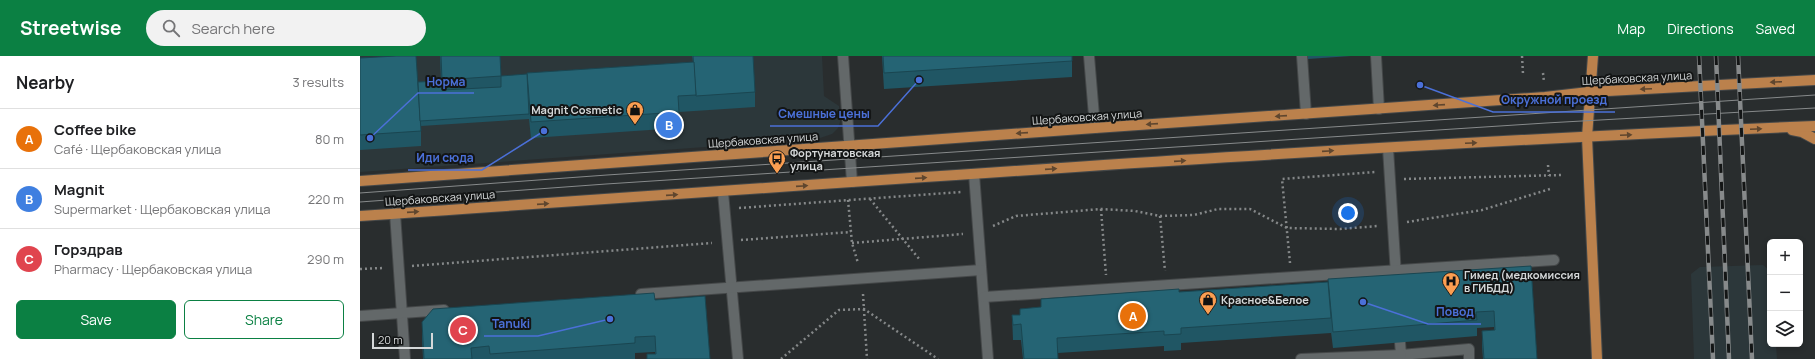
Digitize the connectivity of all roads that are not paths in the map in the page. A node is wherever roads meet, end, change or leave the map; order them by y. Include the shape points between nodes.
1 (842, 56) edge
2 (1089, 56) edge
3 (1302, 56) edge
4 (1376, 56) edge
5 (1593, 56) edge
6 (1815, 80) edge
7 (1589, 92) junction
8 (1379, 109) junction
9 (1306, 114) junction
10 (1815, 126) edge
11 (1781, 127) junction
12 (1095, 128) junction
13 (1587, 136) junction
14 (1815, 139) edge
15 (849, 146) junction
16 (1388, 148) junction
17 (974, 174) junction
18 (360, 181) edge
19 (852, 182) junction
20 (723, 192) junction
21 (395, 213) junction
22 (360, 216) edge
23 (1554, 260) dead end
24 (981, 270) junction
25 (1395, 270) junction
26 (1396, 283) edge
27 (731, 287) junction
28 (629, 295) edge
29 (984, 297) junction
30 (456, 309) edge
31 (402, 313) junction
32 (360, 316) edge
33 (1400, 342) edge
34 (1401, 355) junction
35 (405, 359) edge
36 (738, 359) edge
37 (988, 359) edge
38 (1301, 359) edge
39 (1469, 359) edge
40 (1597, 359) edge

1 - 15 street
2 - 12 street
3 - 9 street
4 - 8 street
5 - 7 main road
6 -> 7 main road, Щербаковская улица
7 -> 8 main road, Щербаковская улица
7 - 13 main road
8 - 9 main road, Щербаковская улица
9 -> 12 main road, Щербаковская улица
10 - 11 main road, Щербаковская улица
13 -> 11 main road, Щербаковская улица
11 - 14 main road via 1802,132
12 -> 15 main road, Щербаковская улица
16 -> 13 main road, Щербаковская улица
13 - 40 main road
15 - 18 main road, Щербаковская улица
15 - 19 street
17 -> 16 main road, Щербаковская улица
16 - 25 street
19 -> 17 main road, Щербаковская улица
17 - 24 street
20 -> 19 main road, Щербаковская улица
21 -> 20 main road, Щербаковская улица
20 - 27 street
21 - 22 main road, Щербаковская улица
21 - 31 street
23 - 25 street
24 - 27 street
24 - 29 street
25 - 26 street
25 - 29 street
27 - 28 street
27 - 36 street
29 - 37 street
30 - 31 street
31 - 32 street
31 - 35 street
33 - 34 street
34 - 38 street
34 - 39 street via 1469,349

